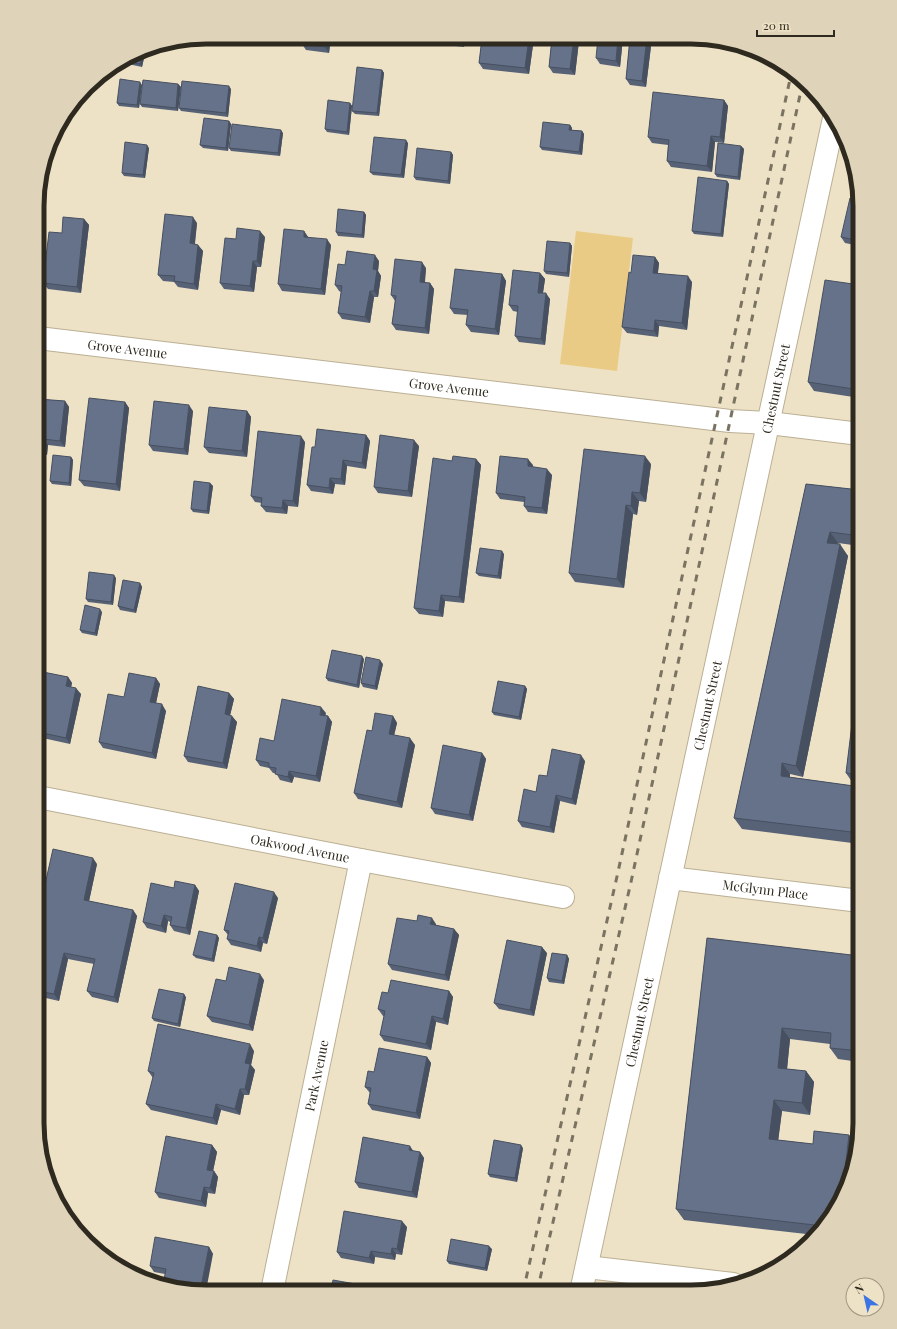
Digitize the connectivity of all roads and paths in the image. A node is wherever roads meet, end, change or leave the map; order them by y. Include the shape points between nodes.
1 (832, 127) edge
2 (44, 339) edge
3 (769, 424) junction
4 (853, 433) edge
5 (44, 798) edge
6 (361, 860) junction
7 (670, 878) junction
8 (563, 897) dead end
9 (853, 899) edge
10 (587, 1268) junction
11 (720, 1283) edge
12 (273, 1285) edge
13 (583, 1285) edge

1 - 3 street, Chestnut Street
2 - 3 street, Grove Avenue
3 - 4 street, Grove Avenue
3 - 7 street, Chestnut Street
5 - 6 street, Oakwood Avenue
6 - 8 street, Oakwood Avenue
6 - 12 street, Park Avenue
7 - 9 street, McGlynn Place
7 - 10 street, Chestnut Street
10 - 11 street
10 - 13 street, Chestnut Street

